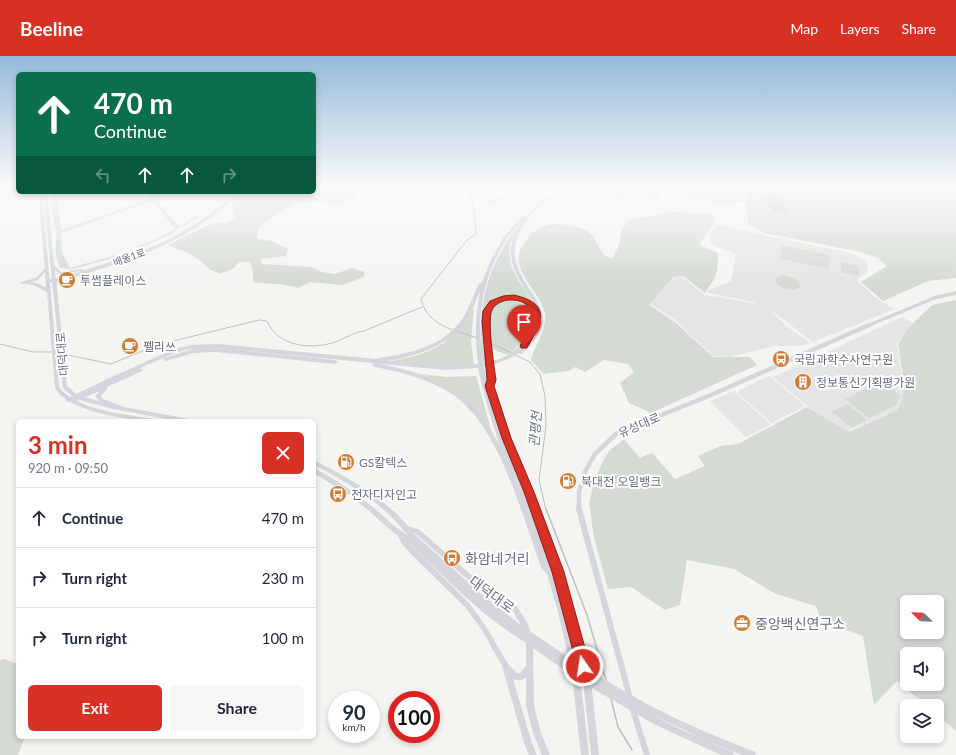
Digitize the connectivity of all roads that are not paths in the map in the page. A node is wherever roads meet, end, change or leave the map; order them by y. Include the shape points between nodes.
1 (525, 219) joint
2 (42, 220) edge
3 (48, 220) edge
4 (200, 220) edge
5 (206, 220) edge
6 (520, 220) edge
7 (42, 224) junction
8 (49, 226) junction
9 (490, 264) junction
10 (53, 266) junction
11 (46, 268) junction
12 (82, 270) junction
13 (55, 279) junction
14 (47, 280) junction
15 (48, 291) junction
16 (956, 293) edge
17 (485, 335) junction
18 (484, 352) junction
19 (519, 352) junction
20 (360, 360) junction
21 (375, 365) junction
22 (471, 370) junction
23 (109, 384) junction
24 (78, 397) junction
25 (68, 400) junction
26 (120, 408) junction
27 (144, 419) edge
28 (178, 419) edge
29 (316, 463) edge
30 (316, 471) edge
31 (407, 528) junction
32 (401, 535) junction
33 (551, 574) junction
34 (516, 628) junction
35 (505, 665) junction
36 (530, 666) junction
37 (533, 755) edge
38 (546, 755) edge
39 (585, 755) edge
40 (596, 755) edge
41 (647, 755) edge
42 (730, 755) edge
43 (752, 755) edge

1 - 17 highway via 501,253 490,277 484,304
1 - 19 highway via 513,243 513,260 517,272 539,307 541,316 534,338
2 - 7 main road, 대덕대로
3 - 8 main road, 대덕대로
4 - 12 main road, 배울1로 via 167,239
5 - 13 main road, 배울1로 via 162,244 110,264
6 - 9 highway via 502,242
7 - 8 main road via 45,227
7 - 11 main road, 대덕대로
8 - 10 main road, 대덕대로
9 - 18 highway via 479,304 477,332
9 - 20 highway via 468,313 450,336 413,353 387,359
10 - 12 main road via 60,273
10 - 13 main road, 대덕대로
11 - 14 main road, 대덕대로
11 - 15 main road via 37,279 22,283 36,284
12 - 13 main road, 배울1로
13 - 14 main road, 배울1로
13 - 24 main road, 대덕대로 via 65,387
14 - 15 main road, 대덕대로
15 - 25 main road, 대덕대로 via 57,388
16 - 41 main road, 유성대로 via 934,298 617,433 591,458 582,478 578,502 583,530 620,668
17 - 18 highway
17 - 19 highway via 487,311 493,303 506,298 526,301 535,309 536,323
18 - 33 highway via 482,377 493,417
18 - 40 highway via 499,416 529,492 568,605 587,680
19 - 22 highway via 499,365
20 - 22 highway
20 - 24 highway via 218,346 191,346 176,350
21 - 22 highway via 444,371
21 - 23 highway via 216,350 193,351 178,354
21 - 33 highway via 433,381 456,394 474,410 501,454 544,567
23 - 24 highway
23 - 26 highway via 98,396 101,400
24 - 25 highway
24 - 26 main road
25 - 27 main road via 82,406
26 - 28 main road
29 - 31 main road, 대덕대로 via 353,484
30 - 32 main road, 대덕대로 via 349,491
31 - 34 main road, 대덕대로 via 412,536
31 - 36 main road, 대덕대로 via 418,532 468,576 515,609 527,628
32 - 34 main road, 대덕대로 via 408,538 473,599
32 - 35 main road, 대덕대로 via 414,553 468,606
33 - 39 highway via 576,678
34 - 42 main road via 596,686 644,714
34 - 43 main road via 656,712
35 - 36 main road via 515,676 521,677
35 - 37 main road, 대덕대로
36 - 38 main road, 대덕대로 via 530,705 537,734

